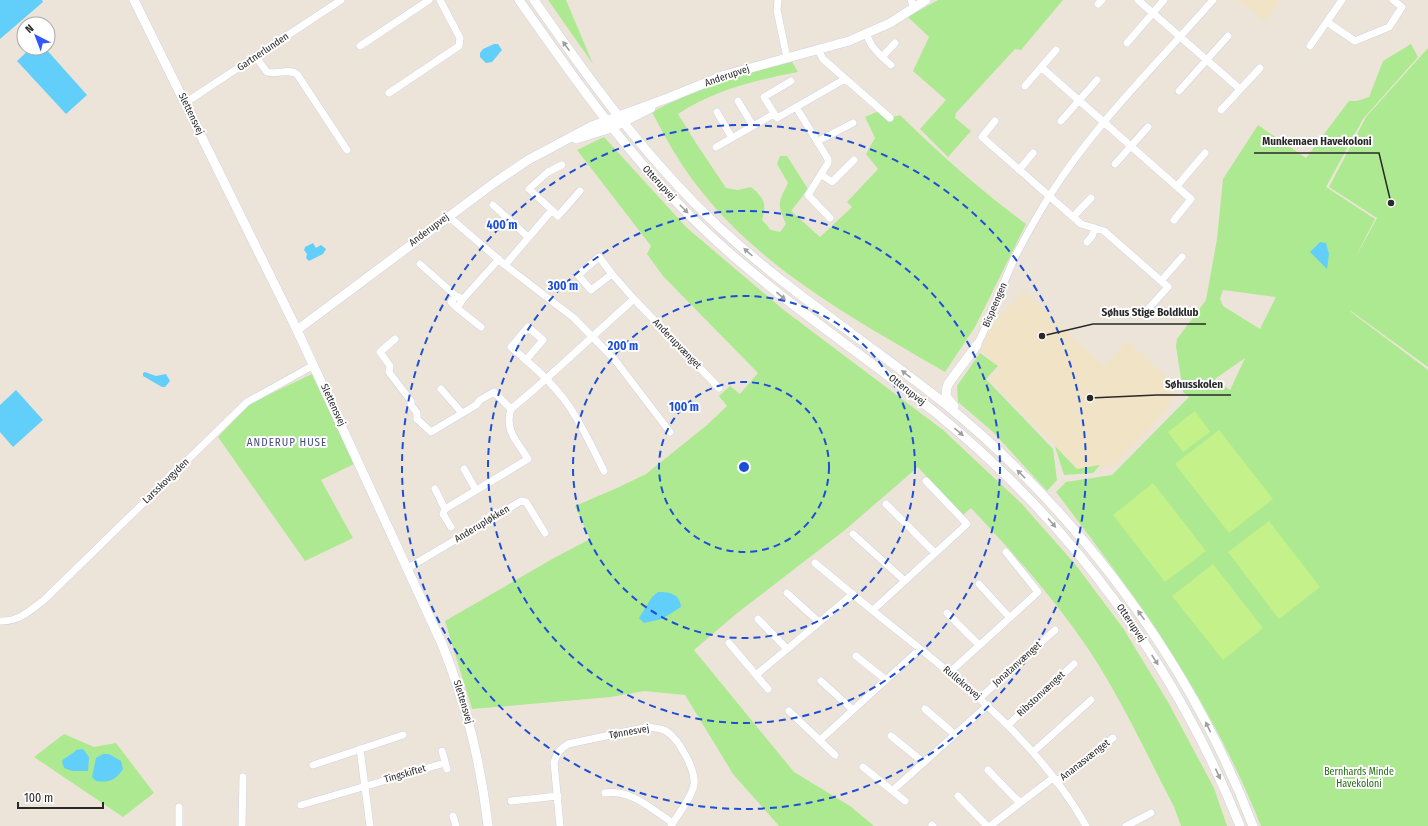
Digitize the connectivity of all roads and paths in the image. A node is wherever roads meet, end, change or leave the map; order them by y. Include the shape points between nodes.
1 (134, 0) edge
2 (341, 0) edge
3 (429, 0) edge
4 (440, 0) edge
5 (519, 0) edge
6 (534, 0) edge
7 (778, 0) edge
8 (926, 0) edge
9 (1138, 0) edge
10 (1164, 0) edge
11 (1212, 0) edge
12 (1342, 0) edge
13 (1393, 0) edge
14 (1408, 0) edge
15 (913, 4) edge
16 (1402, 7) junction
17 (1153, 14) junction
18 (1327, 22) junction
19 (866, 34) junction
20 (1228, 36) dead end
21 (1180, 37) junction
22 (895, 43) dead end
23 (1127, 43) dead end
24 (360, 46) dead end
25 (1310, 46) dead end
26 (818, 50) junction
27 (1056, 50) dead end
28 (256, 57) junction
29 (882, 57) junction
30 (787, 58) junction
31 (1206, 60) junction
32 (891, 65) dead end
33 (1041, 67) junction
34 (1260, 68) dead end
35 (845, 79) junction
36 (1097, 80) dead end
37 (791, 81) dead end
38 (1024, 86) dead end
39 (1240, 89) junction
40 (1178, 92) dead end
41 (389, 93) dead end
42 (1080, 100) junction
43 (738, 101) dead end
44 (185, 103) junction
45 (796, 107) junction
46 (1222, 110) dead end
47 (717, 112) dead end
48 (774, 114) junction
49 (890, 118) dead end
50 (614, 121) junction
51 (995, 121) dead end
52 (1061, 121) dead end
53 (1104, 122) junction
54 (853, 123) dead end
55 (753, 126) junction
56 (1148, 127) dead end
57 (732, 138) junction
58 (818, 141) junction
59 (1132, 146) junction
60 (716, 147) dead end
61 (347, 150) dead end
62 (1033, 153) dead end
63 (1205, 153) dead end
64 (854, 160) dead end
65 (1115, 164) dead end
66 (562, 165) dead end
67 (1019, 170) junction
68 (822, 175) junction
69 (1176, 186) junction
70 (580, 191) dead end
71 (1049, 196) junction
72 (1091, 198) dead end
73 (492, 205) dead end
74 (552, 210) junction
75 (448, 216) junction
76 (1073, 217) junction
77 (830, 218) dead end
78 (1174, 220) dead end
79 (1095, 228) junction
80 (528, 237) junction
81 (1087, 242) dead end
82 (1182, 257) dead end
83 (499, 259) junction
84 (420, 264) dead end
85 (505, 265) junction
86 (612, 274) junction
87 (1161, 281) junction
88 (460, 298) junction
89 (634, 299) junction
90 (1148, 309) dead end
91 (481, 327) dead end
92 (297, 330) junction
93 (592, 336) junction
94 (395, 339) dead end
95 (977, 345) joint
96 (526, 360) junction
97 (314, 365) junction
98 (547, 380) junction
99 (950, 381) junction
100 (719, 388) dead end
101 (441, 390) dead end
102 (937, 398) junction
103 (929, 407) junction
104 (511, 409) junction
105 (462, 413) junction
106 (670, 432) dead end
107 (1006, 460) junction
108 (464, 469) dead end
109 (604, 471) dead end
110 (926, 481) dead end
111 (435, 489) dead end
112 (476, 490) junction
113 (886, 504) dead end
114 (445, 509) junction
115 (451, 527) dead end
116 (545, 533) dead end
117 (853, 534) dead end
118 (1006, 552) dead end
119 (935, 553) junction
120 (814, 563) dead end
121 (408, 568) junction
122 (905, 581) junction
123 (978, 584) dead end
124 (787, 593) dead end
125 (853, 594) junction
126 (873, 610) junction
127 (947, 613) dead end
128 (1010, 618) junction
129 (758, 619) dead end
130 (0, 621) edge
131 (819, 622) junction
132 (1055, 630) dead end
133 (729, 643) dead end
134 (979, 645) junction
135 (787, 649) junction
136 (920, 649) junction
137 (856, 656) dead end
138 (1074, 664) dead end
139 (950, 672) junction
140 (756, 675) junction
141 (886, 680) junction
142 (820, 681) dead end
143 (768, 689) dead end
144 (980, 698) junction
145 (1091, 700) dead end
146 (988, 705) junction
147 (925, 709) dead end
148 (853, 710) junction
149 (789, 711) dead end
150 (1008, 725) junction
151 (954, 734) junction
152 (402, 735) dead end
153 (891, 736) dead end
154 (1113, 738) dead end
155 (820, 740) junction
156 (360, 749) junction
157 (442, 751) dead end
158 (1033, 752) junction
159 (835, 755) dead end
160 (923, 762) junction
161 (313, 765) dead end
162 (863, 767) dead end
163 (988, 770) dead end
164 (243, 777) dead end
165 (1055, 780) junction
166 (365, 786) junction
167 (892, 790) junction
168 (605, 793) dead end
169 (558, 796) junction
170 (958, 796) dead end
171 (511, 801) dead end
172 (905, 801) dead end
173 (1020, 803) junction
174 (1231, 803) junction
175 (301, 805) dead end
176 (179, 807) dead end
177 (1151, 812) dead end
178 (453, 816) dead end
179 (672, 825) edge
180 (179, 826) edge
181 (242, 826) edge
182 (370, 826) edge
183 (456, 826) edge
184 (488, 826) edge
185 (560, 826) edge
186 (987, 826) edge
187 (990, 826) edge
188 (1086, 826) edge
189 (1126, 826) edge
190 (1236, 826) edge
191 (1240, 826) edge
192 (1253, 826) edge

1 - 44 main road, Slettensvej
2 - 28 street, Gartnerlunden
3 - 24 street
4 - 41 street via 460,38 459,46
5 - 50 main road via 550,43
50 -> 6 main road, Otterupvej
7 - 30 street via 777,10
8 - 15 main road, Anderupvej
9 - 17 street
10 - 17 street
11 - 21 street, Bispeengen
12 - 18 street
13 - 16 street
14 - 16 street
15 - 19 main road, Anderupvej
16 - 18 street via 1389,27 1355,41
17 - 21 street
17 - 23 street
18 - 25 street
19 - 26 main road, Anderupvej
19 - 29 street
20 - 31 street
21 - 31 street
21 - 53 street, Bispeengen
22 - 29 street
26 - 30 main road, Anderupvej
26 - 35 street via 823,59
27 - 33 street
28 - 44 street, Gartnerlunden
28 - 61 street via 266,72 276,74 290,71 297,74
29 - 32 street
30 - 50 main road, Anderupvej via 725,75
31 - 39 street
31 - 40 street
33 - 38 street
33 - 42 street
34 - 39 street
35 - 45 street
35 - 49 street
36 - 42 street
37 - 48 street via 764,97
39 - 46 street
42 - 52 street
42 - 53 street
43 - 55 street
44 - 92 main road, Slettensvej
45 - 48 street via 777,118
45 - 58 street
47 - 57 street
48 - 55 street
50 - 75 main road, Anderupvej via 573,140 567,140 514,169
102 -> 50 main road, Otterupvej via 792,290 720,228
50 -> 103 main road, Otterupvej via 675,200 711,236 786,300
51 - 67 street via 982,137
53 - 59 street
53 - 71 street, Bispeengen via 1074,158
54 - 58 street
55 - 57 street
56 - 59 street
57 - 60 street
58 - 68 street via 828,159
59 - 65 street
59 - 69 street
62 - 67 street
63 - 69 street
64 - 68 street via 832,182
66 - 74 street via 548,172 529,189
67 - 71 street
68 - 77 street via 808,194
69 - 78 street via 1191,199
70 - 74 street via 558,216
71 - 76 street
71 - 95 street, Bispeengen via 1017,253 991,318
72 - 76 street
73 - 80 street
74 - 80 street
75 - 83 street
75 - 92 main road, Anderupvej
76 - 79 street via 1081,224
79 - 81 street
79 - 87 street via 1104,231
80 - 85 street
82 - 87 street
83 - 85 street
83 - 88 street
84 - 88 street
85 - 93 street via 554,301
86 - 86 street, Anderupvænget via 599,258 578,275 592,290
86 - 89 street, Anderupvænget
87 - 90 street via 1168,287
88 - 91 street via 451,302
89 - 93 street
89 - 100 street, Anderupvænget
92 - 97 main road, Slettensvej
93 - 98 street
93 - 106 street via 615,360
94 - 105 street via 380,352 390,366 389,372 411,401 417,419 431,432
95 - 99 main road, Bispeengen
96 - 96 street via 510,347 528,327 543,340
96 - 98 street
97 - 121 main road, Slettensvej
97 - 130 street, Larsskovgyden via 247,402 30,612 14,621
98 - 104 street
98 - 109 street via 572,411
99 - 102 main road, Bispeengen
99 - 107 main road via 946,392 948,399 984,432
101 - 105 street
102 - 103 main road, Bispeengen
102 - 107 main road, Otterupvej
103 -> 174 main road, Otterupvej via 1012,481 1108,591 1158,664 1191,719
104 - 105 street via 494,392
104 - 112 street via 508,427 528,459
192 -> 107 main road, Otterupvej via 1201,713 1151,629 1088,547 1054,508
108 - 112 street
110 - 119 street via 967,524
111 - 114 street
112 - 114 street
113 - 119 street
114 - 115 street via 443,514
116 - 121 street, Anderupløkken via 526,502 521,501
117 - 122 street
118 - 128 street via 1038,592
119 - 122 street
120 - 125 street, Rullekrovej
121 - 184 main road, Slettensvej via 442,644 463,702 481,772
122 - 126 street
123 - 128 street
124 - 131 street
125 - 126 street, Rullekrovej
125 - 131 street
126 - 136 street, Rullekrovej
127 - 134 street
128 - 134 street
129 - 135 street
131 - 135 street
132 - 144 street, Jonatanvænget
133 - 140 street
134 - 139 street
135 - 140 street
136 - 139 street, Rullekrovej
136 - 141 street
137 - 141 street
138 - 150 street, Ribstonvænget
139 - 144 street, Rullekrovej
140 - 143 street
141 - 148 street
142 - 148 street
144 - 146 street, Rullekrovej
145 - 158 street
146 - 150 street, Rullekrovej
146 - 151 street
147 - 151 street
148 - 155 street
149 - 155 street
150 - 158 street, Rullekrovej
151 - 160 street
152 - 156 street
153 - 160 street
154 - 165 street, Ananasvænget
155 - 159 street
156 - 161 street
156 - 166 street
157 - 166 street, Tingskiftet via 446,766
158 - 165 street, Rullekrovej
160 - 167 street
162 - 167 street
163 - 173 street
164 - 181 street
165 - 173 street, Ananasvænget
165 - 188 street, Rullekrovej
166 - 175 street, Tingskiftet
166 - 182 street
167 - 172 street
168 - 179 street, Tønnesvej via 630,795
169 - 171 street
169 - 179 street, Tønnesvej via 554,762 562,748 568,744 648,727 659,728 674,739 692,768 694,776 692,791
169 - 185 street, Tønnesvej
170 - 186 street
173 - 187 street, Ananasvænget
174 - 190 main road
174 - 191 main road, Otterupvej
176 - 180 street
177 - 189 street
178 - 183 street

